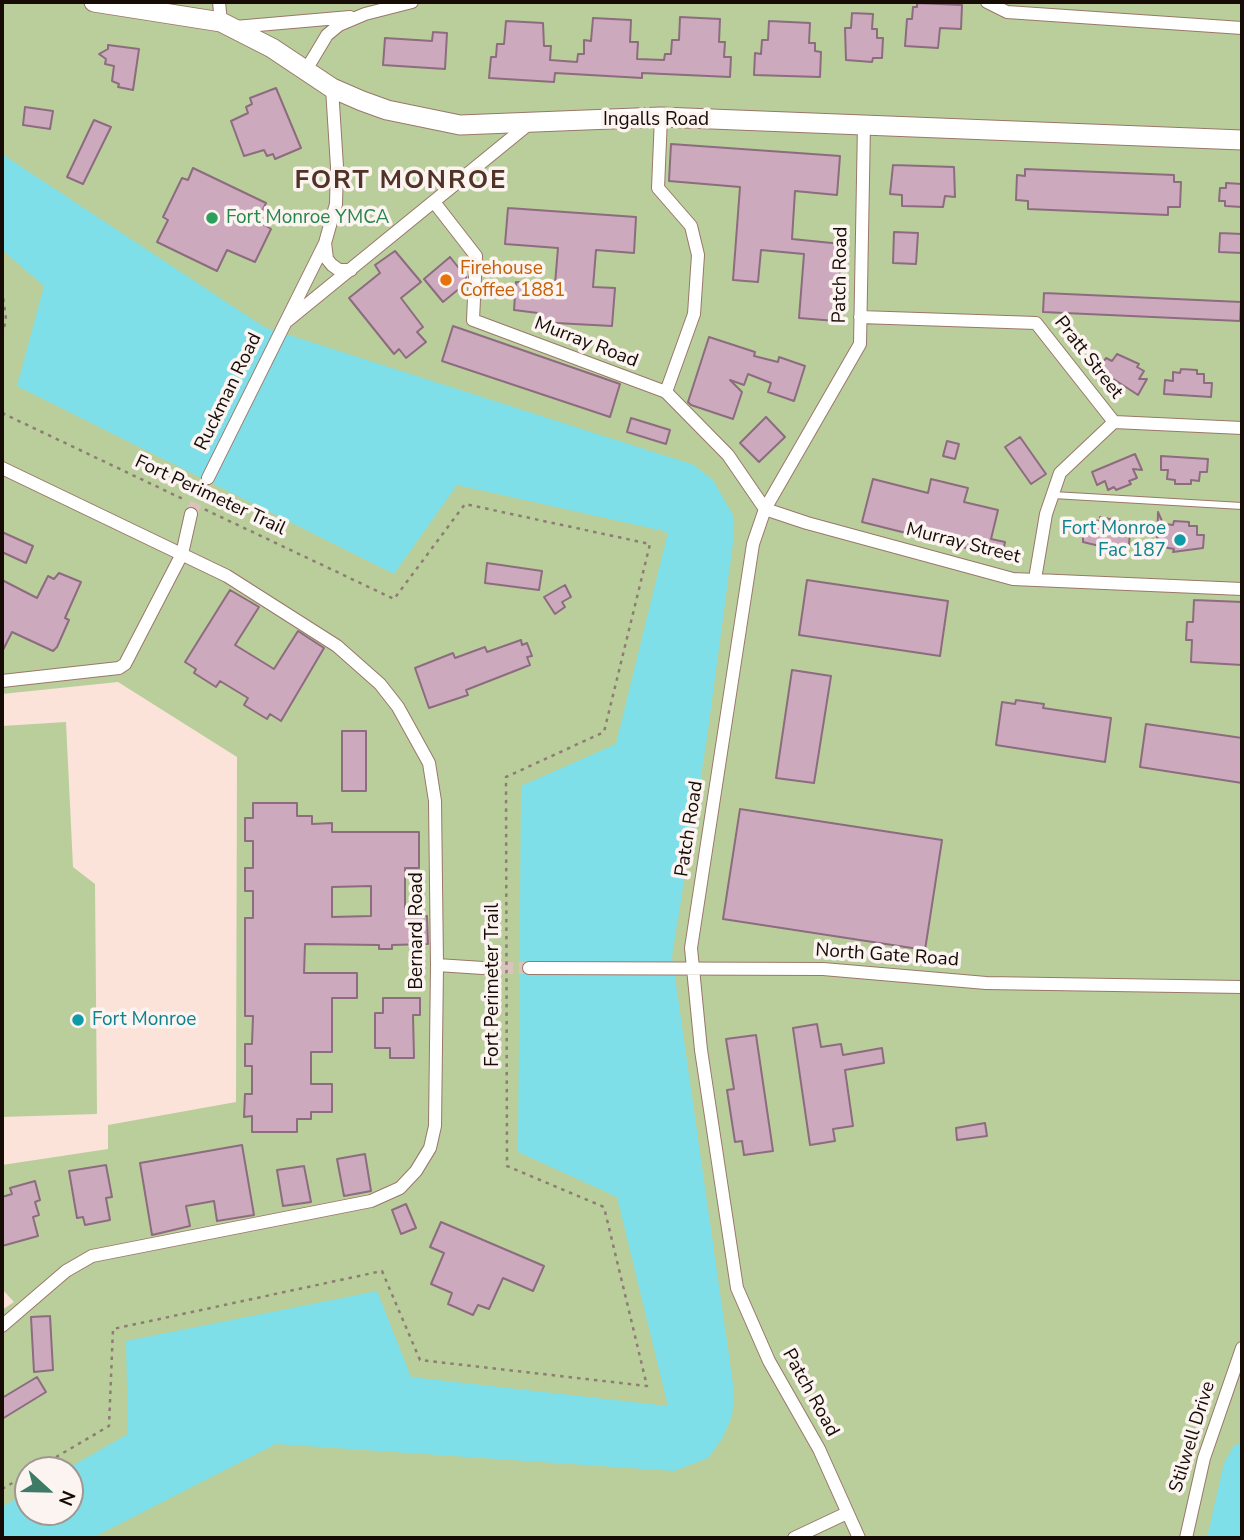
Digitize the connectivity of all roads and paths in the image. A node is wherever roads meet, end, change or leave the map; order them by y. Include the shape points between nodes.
1 (94, 2) edge
2 (219, 2) edge
3 (412, 2) edge
4 (987, 2) edge
5 (357, 17) junction
6 (228, 25) junction
7 (1242, 28) edge
8 (306, 70) junction
9 (332, 88) junction
10 (661, 117) junction
11 (530, 123) junction
12 (864, 124) junction
13 (1242, 140) edge
14 (434, 202) junction
15 (325, 243) junction
16 (351, 270) junction
17 (2, 290) edge
18 (860, 317) junction
19 (284, 323) junction
20 (2, 336) edge
21 (666, 392) junction
22 (2, 413) edge
23 (1114, 422) junction
24 (1242, 428) edge
25 (2, 468) edge
26 (208, 478) tunnel mouth
27 (1052, 495) junction
28 (186, 500) dead end
29 (1242, 506) edge
30 (765, 509) junction
31 (194, 510) joint
32 (181, 554) junction
33 (1035, 579) junction
34 (1242, 589) edge
35 (2, 681) edge
36 (437, 965) junction
37 (483, 968) tunnel mouth
38 (529, 968) tunnel mouth
39 (686, 968) junction
40 (1242, 987) edge
41 (2, 1326) edge
42 (1242, 1348) edge
43 (58, 1456) edge
44 (847, 1513) junction
45 (794, 1538) edge
46 (859, 1538) edge
47 (1186, 1538) edge

1 - 6 street, Ingalls Road
2 - 6 street
3 - 5 street
4 - 7 street via 1007,12
5 - 6 street
5 - 8 street via 327,35
6 - 8 street, Ingalls Road
8 - 9 street, Ingalls Road
9 - 11 street, Ingalls Road via 387,110 460,125
9 - 15 street, Ruckman Road via 337,167 335,204
10 - 11 street, Ingalls Road
10 - 12 street, Ingalls Road
10 - 21 street via 658,188 691,226 698,255 694,314
11 - 14 street, Ruckman Road
12 - 13 street, Ingalls Road
12 - 18 street, Patch Road
14 - 16 street, Ruckman Road
14 - 21 street, Murray Road via 476,256 473,320
15 - 16 street via 332,265
15 - 19 street, Ruckman Road
16 - 19 street, Ruckman Road
17 - 20 path via 6,319
18 - 23 street, Pratt Street via 1036,323
18 - 30 street, Patch Road via 860,344
19 - 26 street, Ruckman Road
21 - 30 street, Murray Road via 728,455
22 - 28 path, Fort Perimeter Trail
23 - 24 street, Pratt Street
23 - 27 street via 1060,474
25 - 32 street, Bernard Road
27 - 29 lane
27 - 33 street
30 - 33 street, Murray Street via 993,573
30 - 39 street, Patch Road via 753,544 740,618
31 - 32 street
31 - 43 path, Fort Perimeter Trail via 394,600 465,504 650,544 604,732 506,777 507,1166 604,1207 647,1385 420,1360 382,1271 113,1329 109,1426
32 - 35 street via 125,664
32 - 36 street, Bernard Road via 228,576 337,646 361,665 398,707 429,763 435,801
33 - 34 street, Murray Street
36 - 37 street
36 - 41 street, Bernard Road via 435,1126 430,1147 400,1188 371,1200 92,1256 66,1271
38 - 39 street, North Gate Road
39 - 40 street, North Gate Road via 823,969 986,983
39 - 44 street, Patch Road via 737,1288 754,1332 819,1448
42 - 47 street, Stilwell Drive via 1204,1458
44 - 45 street
44 - 46 street, Patch Road

